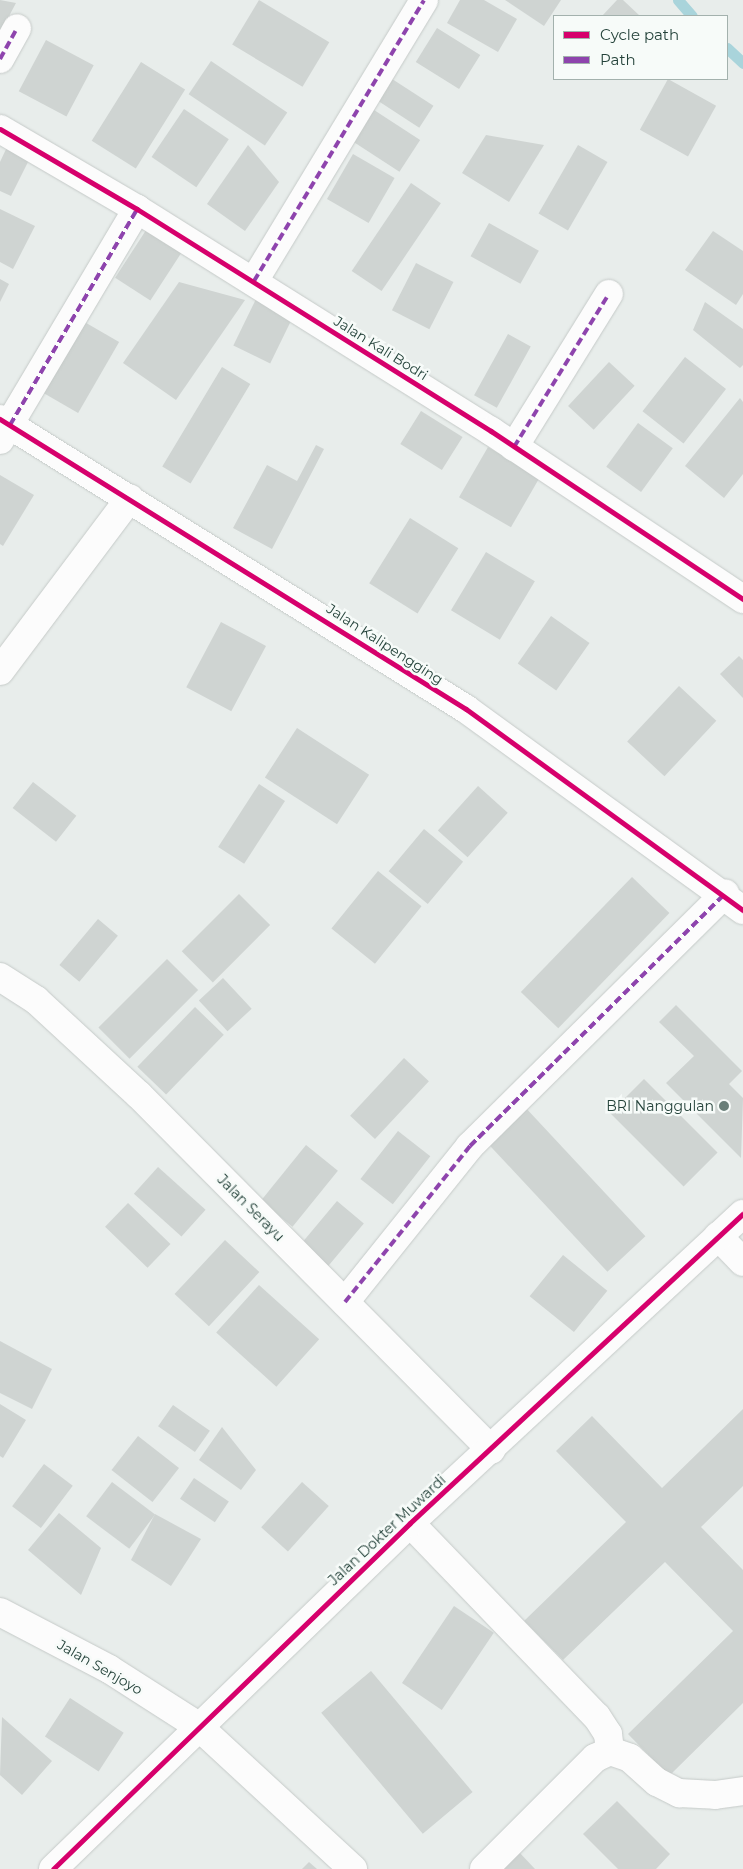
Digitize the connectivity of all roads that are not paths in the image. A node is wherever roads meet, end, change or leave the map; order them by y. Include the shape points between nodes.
1 (424, 0) edge
2 (17, 28) dead end
3 (0, 59) edge
4 (0, 129) edge
5 (137, 209) junction
6 (254, 281) junction
7 (609, 294) dead end
8 (3, 428) edge
9 (514, 446) junction
10 (130, 498) junction
11 (743, 599) edge
12 (0, 671) edge
13 (734, 902) edge
14 (0, 977) edge
15 (743, 1214) edge
16 (718, 1236) junction
17 (743, 1262) edge
18 (345, 1302) junction
19 (491, 1450) junction
20 (410, 1522) junction
21 (0, 1612) edge
22 (198, 1726) junction
23 (610, 1751) junction
24 (743, 1791) edge
25 (53, 1869) edge
26 (352, 1869) edge
27 (484, 1869) edge

1 - 6 street
2 - 3 street
4 - 5 street, Jalan Kali Bodri
5 - 6 street, Jalan Kali Bodri
5 - 8 street
6 - 9 street, Jalan Kali Bodri
7 - 9 street
8 - 10 street, Jalan Kalipengging
9 - 11 street, Jalan Kali Bodri
10 - 12 street
10 - 13 street, Jalan Kalipengging via 466,709
13 - 18 street via 470,1146
14 - 18 street, Jalan Serayu via 36,1000 139,1095
15 - 16 street, Jalan Dokter Muwardi
16 - 17 street
16 - 19 street, Jalan Dokter Muwardi
18 - 19 street, Jalan Serayu
19 - 20 street, Jalan Dokter Muwardi
20 - 22 street, Jalan Dokter Muwardi
20 - 23 street via 597,1716 608,1734
21 - 22 street, Jalan Senjoyo via 109,1669
22 - 25 street, Jalan Dokter Muwardi
22 - 26 street, Jalan Senjoyo
23 - 24 street via 630,1758 657,1782 679,1793
23 - 27 street via 595,1758

